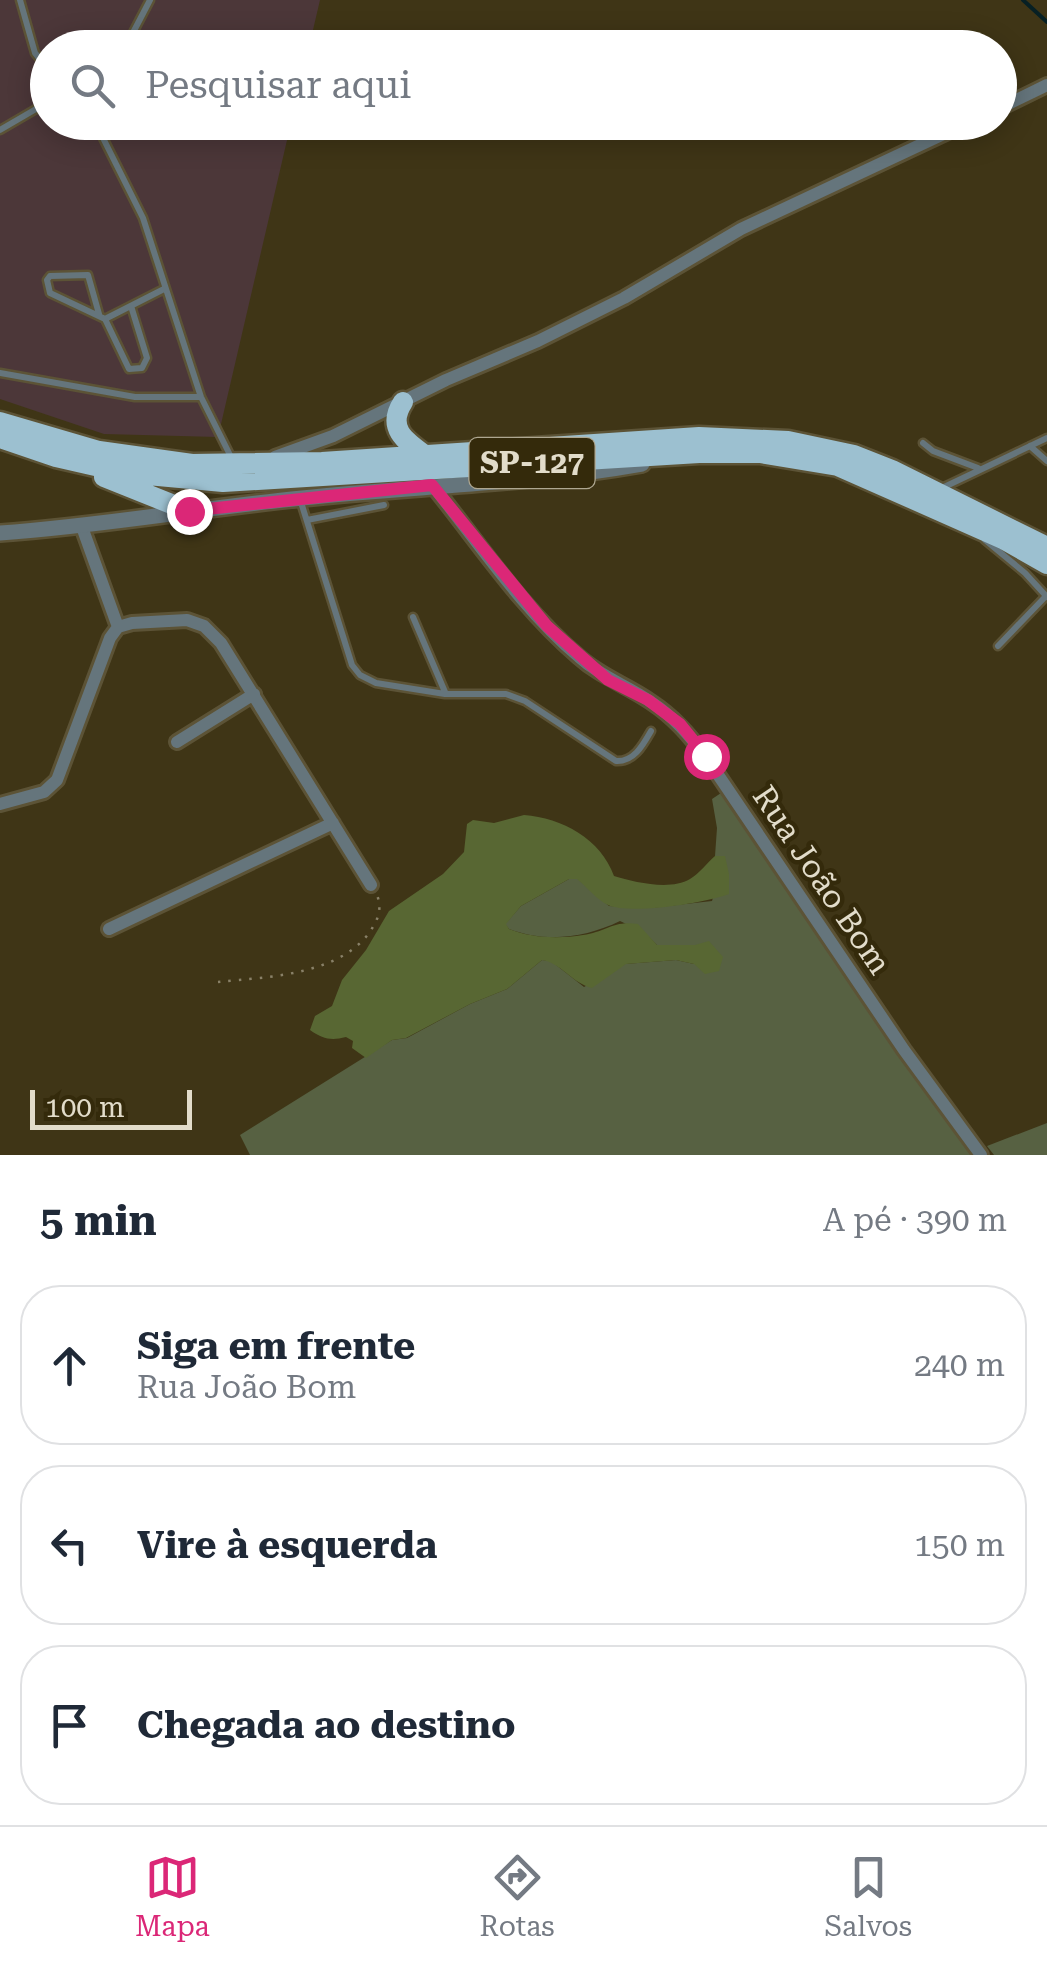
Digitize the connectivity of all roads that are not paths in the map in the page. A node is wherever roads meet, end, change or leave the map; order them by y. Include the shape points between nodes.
1 (20, 0) edge
2 (150, 0) edge
3 (134, 30) edge
4 (30, 35) edge
5 (1047, 85) edge
6 (1017, 100) edge
7 (30, 112) edge
8 (0, 130) edge
9 (104, 140) edge
10 (931, 140) edge
11 (164, 288) junction
12 (131, 306) junction
13 (102, 317) junction
14 (0, 373) edge
15 (201, 397) junction
16 (403, 402) junction
17 (0, 422) edge
18 (0, 438) edge
19 (1047, 438) edge
20 (922, 443) dead end
21 (1030, 446) junction
22 (699, 453) junction
23 (426, 456) junction
24 (56, 457) junction
25 (1047, 461) edge
26 (244, 464) junction
27 (979, 468) junction
28 (432, 485) junction
29 (937, 491) junction
30 (300, 498) junction
31 (384, 506) dead end
32 (189, 511) junction
33 (958, 518) junction
34 (306, 520) junction
35 (82, 527) junction
36 (0, 532) edge
37 (1047, 547) edge
38 (1047, 564) edge
39 (1046, 596) edge
40 (413, 617) dead end
41 (118, 627) junction
42 (998, 646) dead end
43 (254, 694) junction
44 (445, 694) junction
45 (651, 731) dead end
46 (177, 742) dead end
47 (0, 804) edge
48 (333, 822) junction
49 (372, 885) road end
50 (109, 929) dead end
51 (981, 1155) edge

1 - 4 lane
2 - 3 lane
5 - 6 street
7 - 8 lane
9 - 11 lane via 143,218
10 - 16 street via 741,229 591,315
11 - 12 lane
11 - 15 lane
12 - 13 lane
12 - 13 lane via 147,358 142,368 129,368
13 - 13 lane via 55,298 47,288 50,276 88,275
14 - 15 lane via 136,397
15 - 26 lane
16 - 23 highway via 396,428
16 - 26 street via 333,436
17 - 26 highway, SP-127 via 129,457
18 - 24 highway, SP-127
19 - 21 lane
20 - 27 lane
21 - 25 lane
21 - 27 lane
22 - 24 highway, SP-127 via 235,482 166,479
22 - 28 street via 555,478
22 - 33 highway, SP-127 via 760,453 838,466
23 - 26 highway, SP-127
23 - 29 highway, SP-127 via 760,438 854,455
24 - 32 highway
27 - 29 lane
28 - 30 street
28 - 51 street, Rua João Bom via 568,647 680,724
29 - 37 highway, SP-127
30 - 32 street
30 - 34 lane
31 - 34 lane
32 - 35 street
33 - 38 highway, SP-127
33 - 39 lane
34 - 44 lane via 356,670 376,683
35 - 36 street
35 - 41 street
39 - 42 lane
40 - 44 lane
41 - 43 street via 187,620 204,626
41 - 47 street via 56,780 44,792
43 - 46 street
43 - 48 street
44 - 45 lane via 506,694 525,701 616,761 632,757
48 - 49 street
48 - 50 street

